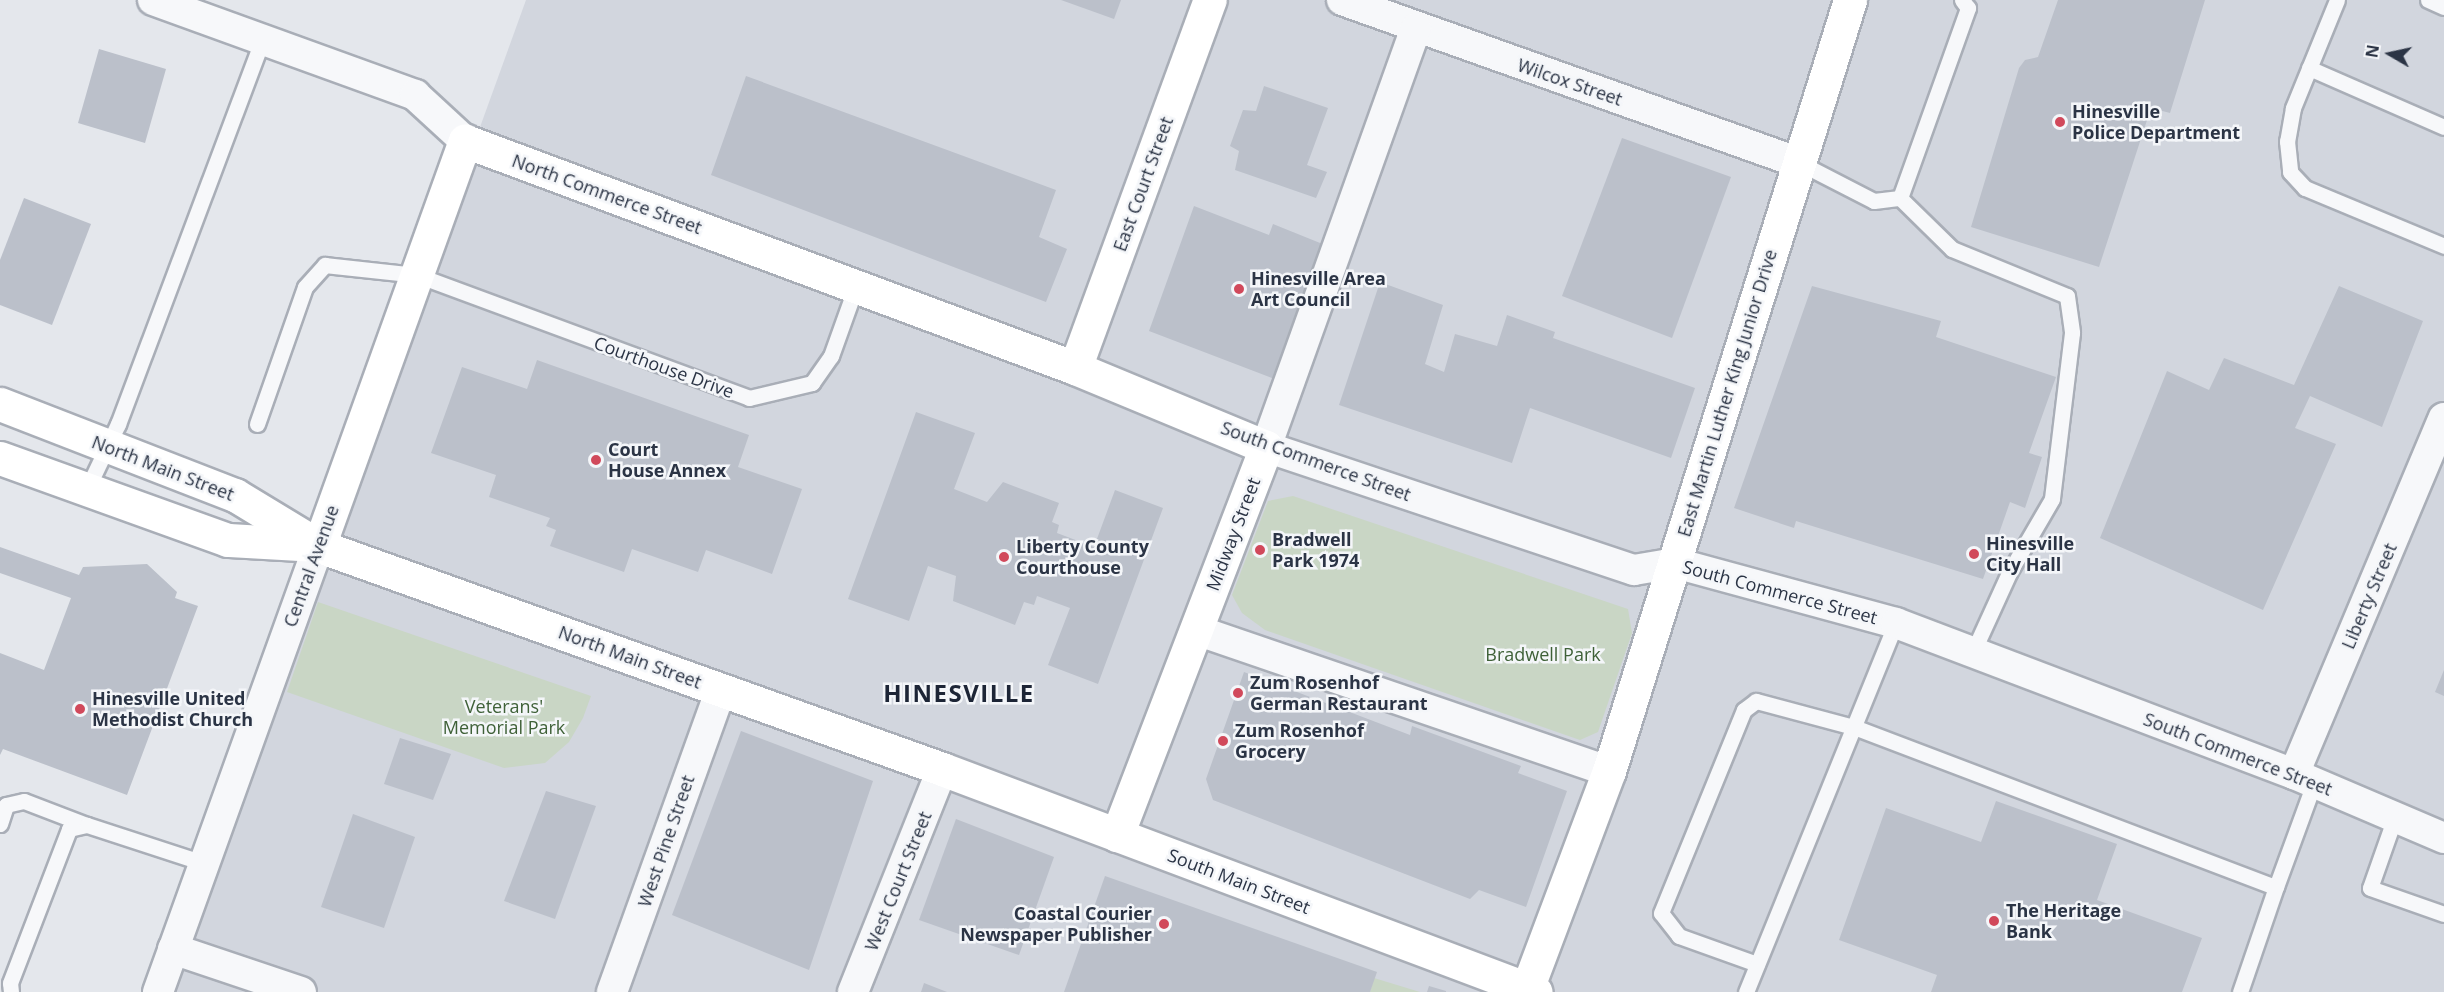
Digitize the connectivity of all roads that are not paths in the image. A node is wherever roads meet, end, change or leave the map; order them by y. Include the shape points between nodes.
1 (153, 0) edge
2 (1210, 0) edge
3 (1342, 0) edge
4 (1850, 0) edge
5 (1962, 0) edge
6 (2337, 0) edge
7 (2428, 0) edge
8 (2444, 7) edge
9 (1416, 28) junction
10 (262, 41) junction
11 (2309, 68) junction
12 (2444, 127) edge
13 (465, 141) junction
14 (1798, 162) junction
15 (1900, 198) junction
16 (2444, 246) edge
17 (417, 275) junction
18 (856, 286) junction
19 (1075, 368) junction
20 (0, 404) edge
21 (2444, 418) edge
22 (257, 424) dead end
23 (108, 447) junction
24 (1266, 447) junction
25 (0, 458) edge
26 (87, 489) junction
27 (319, 546) junction
28 (1675, 563) junction
29 (1896, 623) junction
30 (1196, 630) junction
31 (1973, 652) junction
32 (721, 690) junction
33 (1854, 728) junction
34 (942, 769) junction
35 (1609, 771) junction
36 (2304, 779) junction
37 (0, 793) edge
38 (24, 801) junction
39 (2395, 817) junction
40 (0, 824) edge
41 (87, 825) junction
42 (1118, 835) junction
43 (2444, 838) edge
44 (203, 863) junction
45 (2276, 887) junction
46 (2444, 914) edge
47 (173, 950) junction
48 (1757, 964) junction
49 (293, 991) edge
50 (1529, 991) edge
51 (12, 992) edge
52 (158, 992) edge
53 (612, 992) edge
54 (854, 992) edge
55 (1746, 992) edge
56 (2240, 992) edge

1 - 10 street, North Commerce Street
2 - 19 street, East Court Street
3 - 9 street, Wilcox Street
4 - 14 street, East Martin Luther King Junior Drive
5 - 15 lane via 1968,8
6 - 11 lane
7 - 8 lane
9 - 14 street, Wilcox Street
9 - 24 street, Midway Street
10 - 13 street, North Commerce Street via 415,95
10 - 23 lane
11 - 12 lane
11 - 16 lane via 2287,141 2290,172 2305,188
13 - 17 street, Central Avenue
13 - 18 street, North Commerce Street
14 - 15 lane via 1874,201
14 - 28 street, East Martin Luther King Junior Drive
15 - 31 lane via 1952,249 2067,296 2072,333 2052,500 2009,573
17 - 18 lane, Courthouse Drive via 749,398 812,383 831,356
17 - 22 lane, Courthouse Drive via 337,265 314,272
17 - 27 street, Central Avenue
18 - 19 street, North Commerce Street
19 - 24 street, South Commerce Street
20 - 23 street, North Main Street
21 - 36 street, Liberty Street
23 - 26 lane
23 - 27 street, North Main Street via 236,495
24 - 28 street, South Commerce Street via 1634,570
24 - 30 street, Midway Street
25 - 26 street, North Main Street
26 - 27 street, North Main Street via 228,540
27 - 32 street, North Main Street
27 - 44 street, Central Avenue
28 - 29 street, South Commerce Street
28 - 35 street, East Martin Luther King Junior Drive
29 - 31 street, South Commerce Street
29 - 33 lane
30 - 35 street
30 - 42 street, Midway Street
31 - 36 street, South Commerce Street
32 - 34 street, North Main Street
32 - 53 street, West Pine Street
33 - 45 lane
33 - 48 lane
33 - 48 lane via 1756,700 1749,704 1664,902 1666,924 1678,936
34 - 42 street, South Main Street
34 - 54 street, West Court Street
35 - 50 street, East Martin Luther King Junior Drive
36 - 39 street, South Commerce Street
36 - 45 lane
37 - 38 lane
38 - 40 lane via 6,805
38 - 41 lane
39 - 43 street, South Commerce Street
39 - 46 lane via 2370,888
41 - 44 lane
41 - 51 lane via 69,829 10,983
42 - 50 street, South Main Street
44 - 47 street, Central Avenue
45 - 56 lane
47 - 49 street
47 - 52 street, Central Avenue
48 - 55 lane

